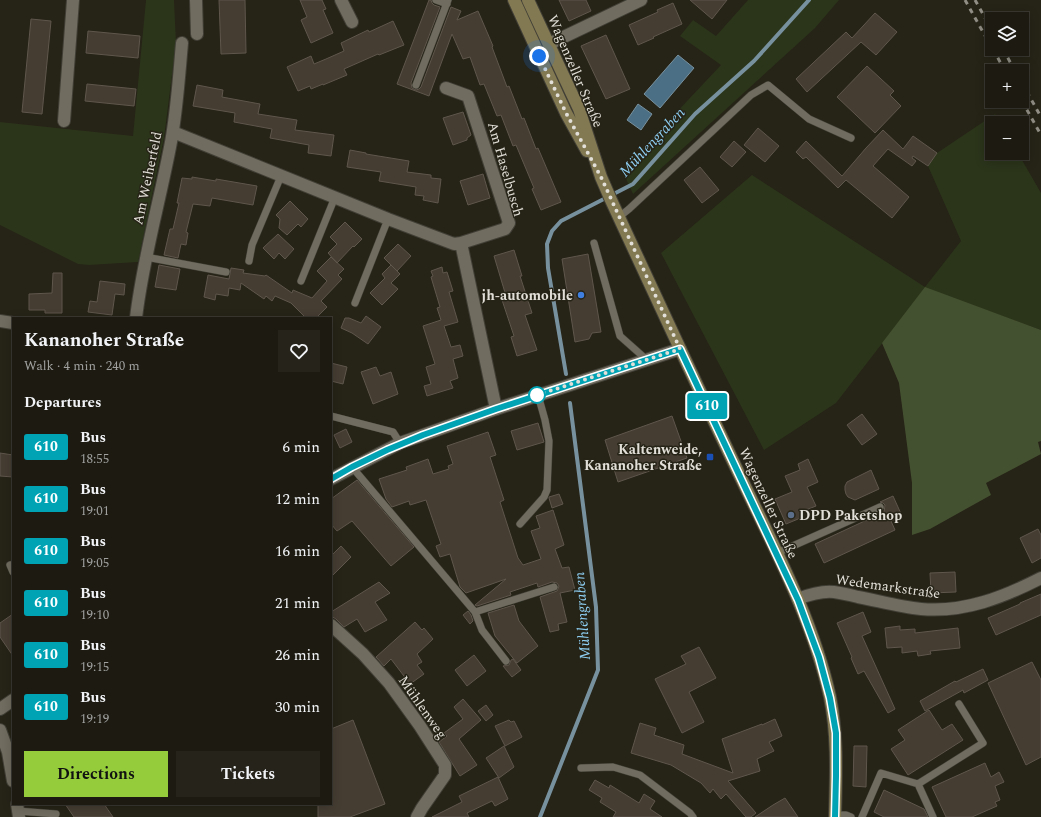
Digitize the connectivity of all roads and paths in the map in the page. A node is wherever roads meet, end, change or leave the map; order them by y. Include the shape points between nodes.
1 (73, 0) edge
2 (196, 0) edge
3 (341, 0) edge
4 (436, 0) edge
5 (514, 0) edge
6 (528, 0) edge
7 (641, 0) edge
8 (447, 2) edge
9 (352, 22) dead end
10 (197, 34) dead end
11 (182, 43) dead end
12 (549, 44) junction
13 (416, 86) dead end
14 (446, 88) dead end
15 (64, 121) dead end
16 (173, 132) junction
17 (851, 138) dead end
18 (281, 176) junction
19 (601, 177) junction
20 (335, 197) junction
21 (619, 217) junction
22 (388, 219) junction
23 (461, 243) junction
24 (594, 243) dead end
25 (146, 257) junction
26 (249, 261) dead end
27 (226, 272) dead end
28 (301, 280) dead end
29 (355, 303) dead end
30 (136, 317) edge
31 (0, 321) edge
32 (12, 323) edge
33 (680, 349) junction
34 (647, 360) junction
35 (538, 395) junction
36 (496, 409) junction
37 (332, 416) edge
38 (400, 444) junction
39 (352, 467) junction
40 (332, 478) edge
41 (880, 506) dead end
42 (520, 524) dead end
43 (777, 553) junction
44 (1041, 578) edge
45 (554, 587) dead end
46 (798, 600) junction
47 (475, 612) junction
48 (332, 626) edge
49 (506, 661) dead end
50 (12, 701) edge
51 (959, 704) dead end
52 (0, 709) edge
53 (0, 730) edge
54 (581, 768) dead end
55 (12, 776) edge
56 (918, 784) junction
57 (18, 810) edge
58 (56, 814) dead end
59 (835, 816) edge
60 (417, 817) edge
61 (693, 817) edge
62 (851, 817) edge
63 (862, 817) edge
64 (933, 817) edge

1 - 15 street
2 - 10 street
3 - 9 street
4 - 8 lane
5 - 19 main road, Wagenzeller Straße via 566,113
6 - 12 main road, Wagenzeller Straße
7 - 12 street
8 - 13 lane
11 - 16 street, Am Weiherfeld
12 - 19 main road, Wagenzeller Straße via 579,109
14 - 23 street, Am Haselbusch via 468,96 509,223 505,229
16 - 18 street, Am Haselbusch
16 - 25 street, Am Weiherfeld
17 - 21 lane via 809,119 768,85 751,94
18 - 20 street, Am Haselbusch
18 - 26 lane via 252,245
19 - 21 main road, Wagenzeller Straße
20 - 22 street, Am Haselbusch
20 - 28 lane
21 - 33 main road, Wagenzeller Straße
22 - 23 street, Am Haselbusch via 454,244
22 - 29 lane
23 - 36 street
24 - 34 lane via 620,336
25 - 27 lane
25 - 30 street, Am Weiherfeld
31 - 32 street
33 - 34 street
33 - 43 main road, Wagenzeller Straße
34 - 35 street
35 - 36 street
35 - 42 lane via 549,441 546,490 544,497
36 - 38 street
37 - 38 lane via 393,432
38 - 39 street
39 - 40 street
39 - 47 lane
41 - 43 lane
43 - 46 main road, Wagenzeller Straße
44 - 46 street, Wedemarkstraße via 994,599 945,610 900,606 832,592 809,595
45 - 47 lane
46 - 59 main road, Wagenzeller Straße via 819,657 836,733
47 - 49 lane via 482,630
48 - 60 street, Mühlenweg via 363,654 389,683 445,765 445,775
50 - 52 street
51 - 56 lane via 983,743
53 - 55 street via 8,752
54 - 61 lane via 613,767 640,775
56 - 63 lane via 881,773
56 - 64 lane
57 - 58 lane
59 - 62 lane

